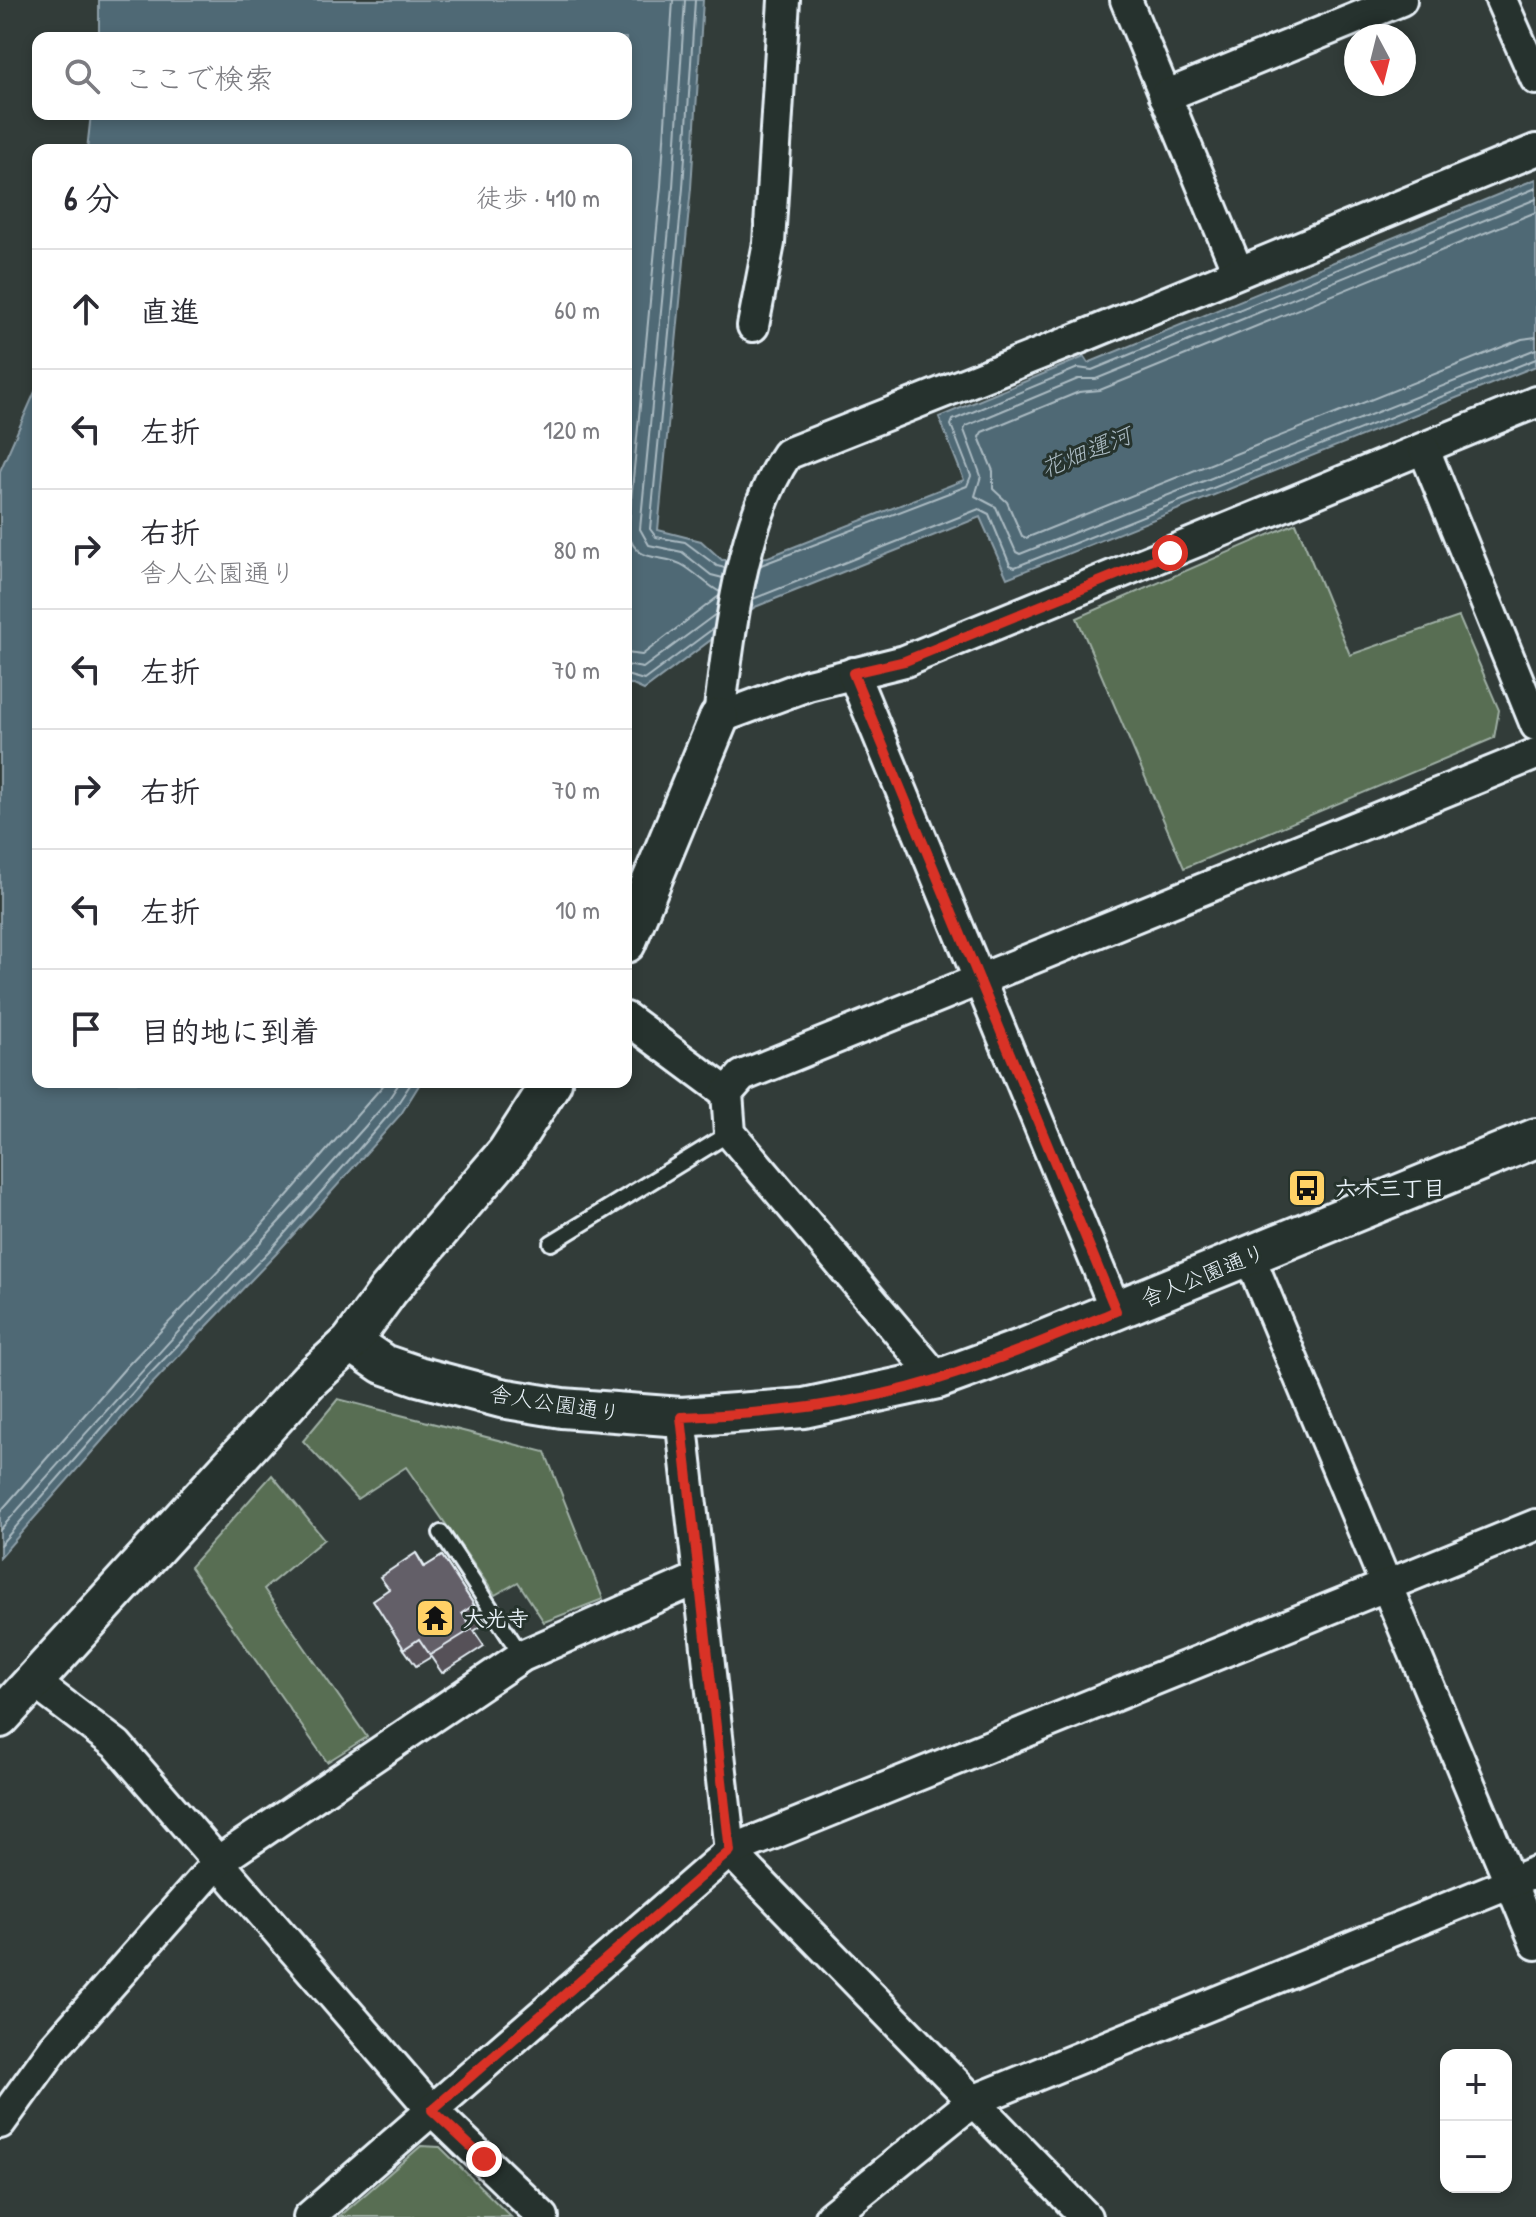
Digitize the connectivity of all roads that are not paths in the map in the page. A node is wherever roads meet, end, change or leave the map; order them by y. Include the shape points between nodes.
1 (784, 0) edge
2 (1126, 0) edge
3 (1401, 0) edge
4 (1501, 0) edge
5 (1536, 79) edge
6 (1165, 96) junction
7 (1536, 150) edge
8 (1238, 272) junction
9 (753, 326) dead end
10 (1536, 402) edge
11 (1424, 449) junction
12 (853, 673) junction
13 (719, 718) junction
14 (1536, 725) edge
15 (1536, 754) edge
16 (632, 928) edge
17 (979, 978) junction
18 (632, 1022) edge
19 (548, 1088) edge
20 (727, 1093) junction
21 (730, 1133) junction
22 (1536, 1138) edge
23 (551, 1243) dead end
24 (1249, 1256) junction
25 (1116, 1311) junction
26 (351, 1342) junction
27 (938, 1379) junction
28 (681, 1417) junction
29 (1536, 1525) edge
30 (441, 1533) dead end
31 (697, 1579) junction
32 (1388, 1585) junction
33 (522, 1656) junction
34 (34, 1682) junction
35 (0, 1718) edge
36 (730, 1851) junction
37 (219, 1861) junction
38 (1524, 1877) edge
39 (1536, 1944) edge
40 (973, 2101) junction
41 (432, 2110) junction
42 (0, 2123) edge
43 (309, 2217) edge
44 (543, 2217) edge
45 (830, 2217) edge
46 (1086, 2217) edge

1 - 9 street via 769,243
2 - 6 street
3 - 6 street
4 - 5 street
6 - 8 street
7 - 8 street
8 - 13 street via 787,454 769,480 751,539
10 - 11 street
11 - 12 street via 905,661
11 - 14 street
12 - 13 street
12 - 17 street
13 - 16 street
15 - 17 street
17 - 20 street via 742,1076
17 - 25 street
18 - 20 street
19 - 26 street via 507,1152
20 - 21 street
21 - 23 lane
21 - 27 street
22 - 24 street, 舎人公園通り
24 - 25 street, 舎人公園通り
24 - 32 street
25 - 27 street, 舎人公園通り
26 - 28 street, 舎人公園通り via 383,1364 501,1398
26 - 34 street via 309,1380
27 - 28 street, 舎人公園通り via 804,1408
28 - 31 street
29 - 32 street
30 - 33 lane
31 - 33 street
31 - 36 street
32 - 36 street
32 - 38 street
33 - 37 street
34 - 35 street
34 - 37 street via 117,1745
36 - 40 street
36 - 41 street
37 - 41 street
37 - 42 street via 54,2048
38 - 39 street
38 - 40 street
40 - 45 street
40 - 46 street
41 - 43 street
41 - 44 street

